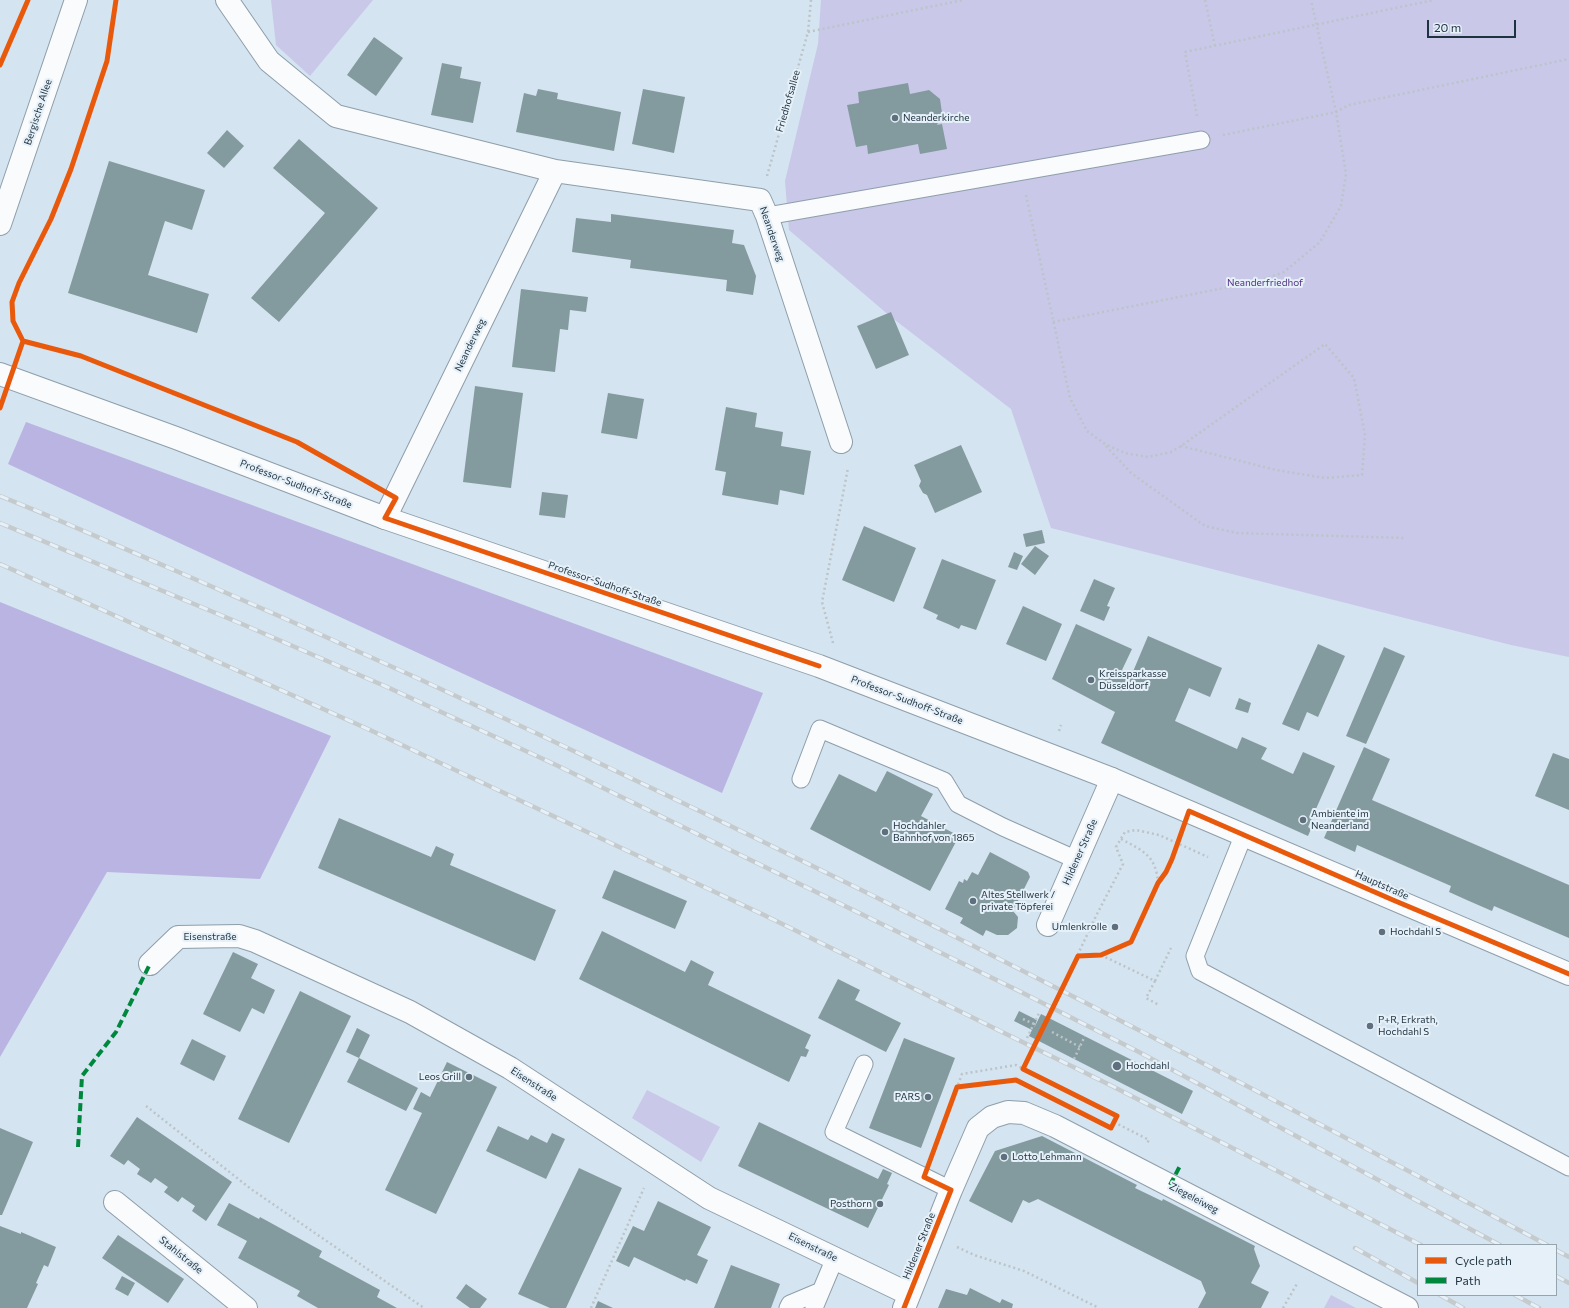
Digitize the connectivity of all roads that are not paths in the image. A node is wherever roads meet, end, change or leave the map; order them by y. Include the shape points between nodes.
1 (76, 0) edge
2 (227, 0) edge
3 (1201, 140) road end
4 (555, 171) junction
5 (763, 208) junction
6 (0, 224) edge
7 (0, 374) edge
8 (841, 442) road end
9 (385, 518) junction
10 (801, 779) dead end
11 (1112, 779) junction
12 (1244, 834) junction
13 (1077, 860) junction
14 (1048, 925) dead end
15 (150, 964) dead end
16 (1569, 974) edge
17 (864, 1064) dead end
18 (978, 1128) joint
19 (1569, 1167) edge
20 (951, 1190) junction
21 (116, 1202) dead end
22 (835, 1258) junction
23 (821, 1291) junction
24 (907, 1301) edge
25 (246, 1308) edge
26 (788, 1308) edge
27 (814, 1308) edge
28 (1407, 1308) edge

1 - 6 street, Bergische Allee
2 - 4 street, Neanderweg via 269,61 336,116
3 - 5 lane via 1021,172
4 - 5 street, Neanderweg
4 - 9 street, Neanderweg
5 - 8 street, Neanderweg
7 - 9 street, Professor-Sudhoff-Straße
9 - 11 street, Professor-Sudhoff-Straße via 819,666
10 - 13 lane via 820,729 944,781 958,804
11 - 12 street, Hauptstraße
11 - 13 street, Hildener Straße
12 - 16 street, Hauptstraße
12 - 19 lane via 1195,956 1200,970
13 - 14 street, Hildener Straße
15 - 22 street, Eisenstraße via 178,937 239,936 255,941 410,1012 510,1068 709,1198
17 - 20 lane via 834,1132
18 - 20 street, Hildener Straße
18 - 28 street, Ziegeleiweg via 992,1117 1008,1112 1024,1113 1055,1126
20 - 24 street, Hildener Straße
21 - 25 street, Stahlstraße
22 - 23 lane
22 - 24 street, Eisenstraße
23 - 26 lane via 790,1304
23 - 27 lane

